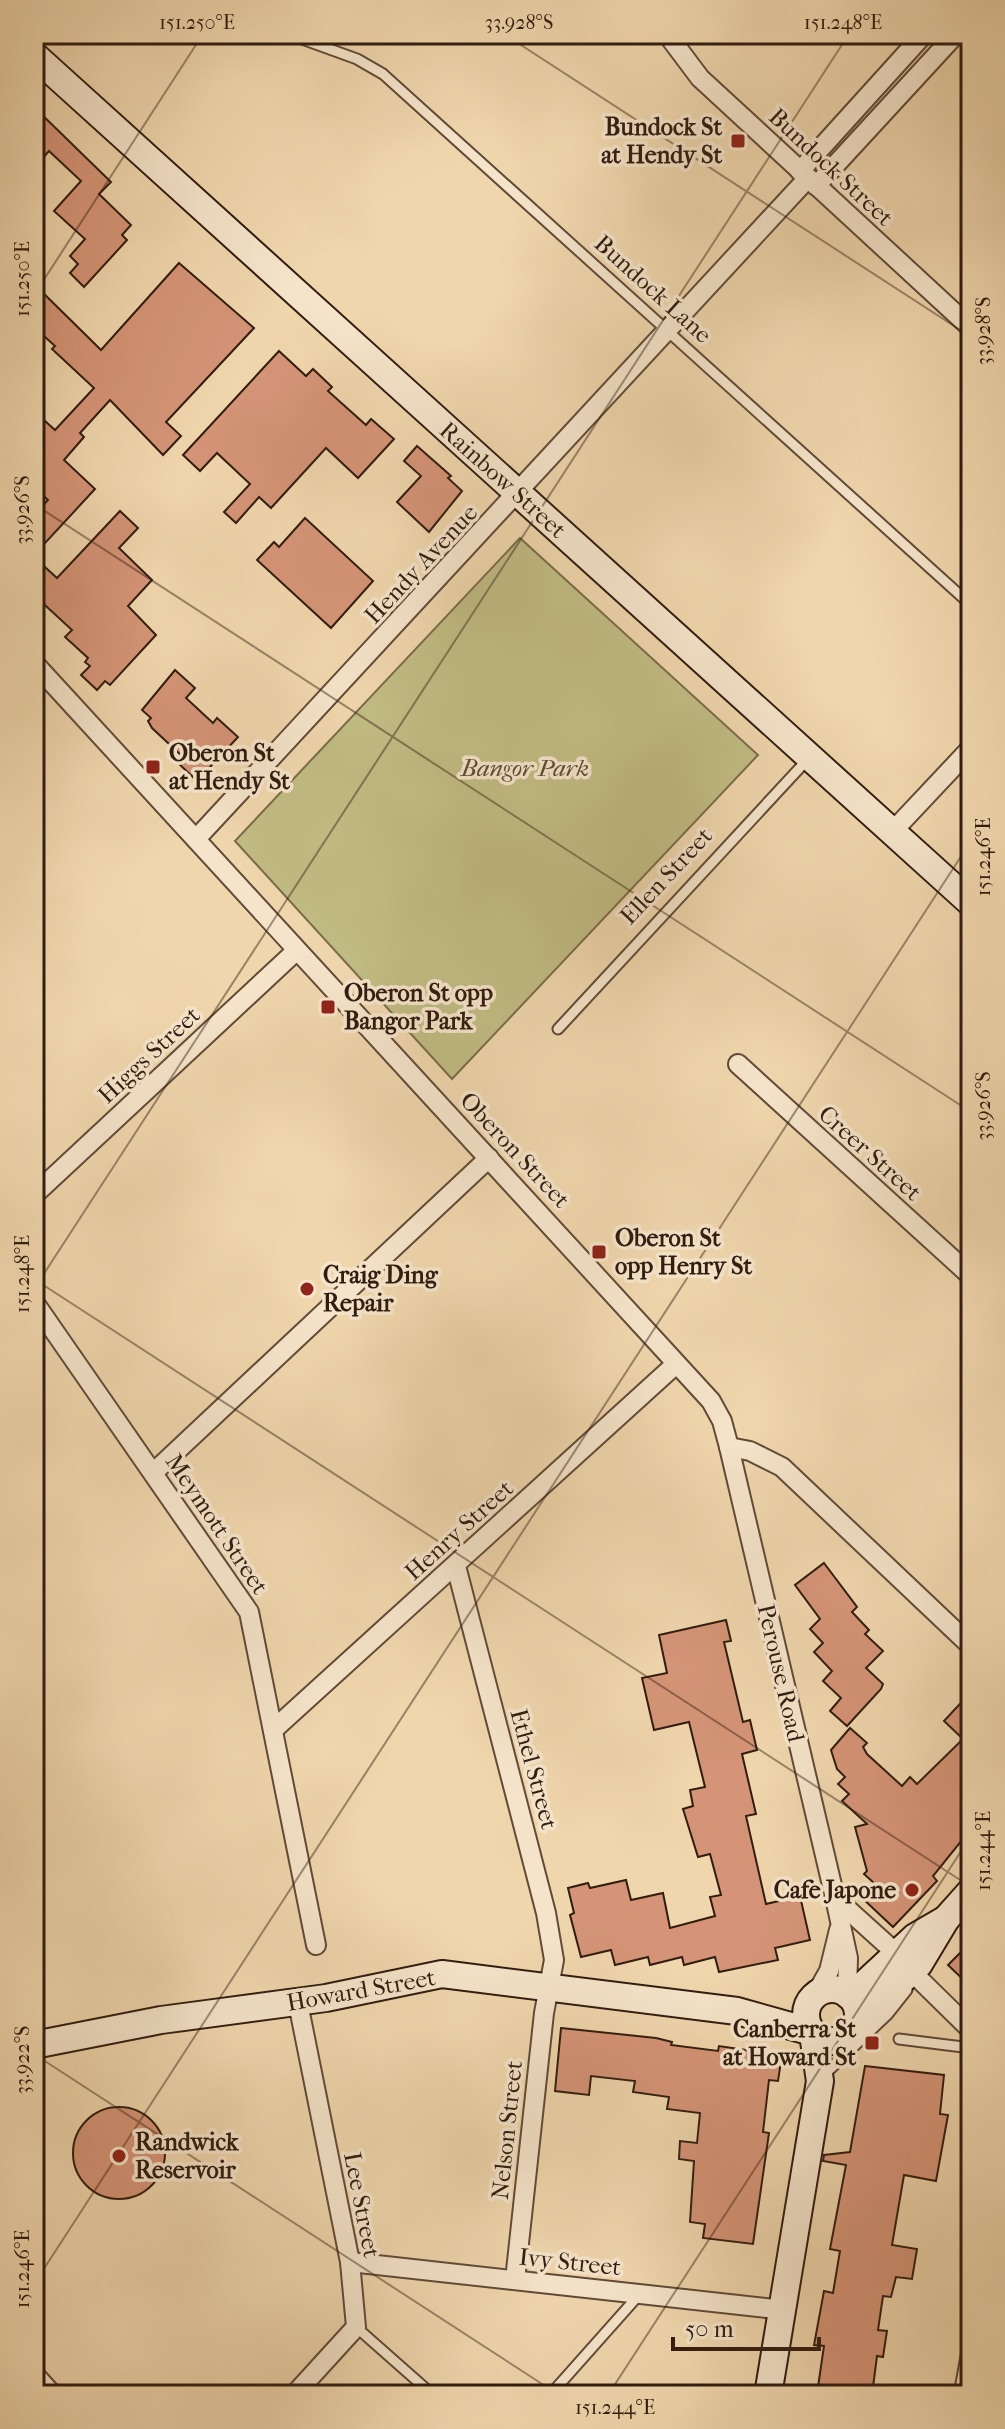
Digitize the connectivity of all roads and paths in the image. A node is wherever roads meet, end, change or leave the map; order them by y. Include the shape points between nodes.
1 (288, 34) edge
2 (667, 34) edge
3 (924, 34) edge
4 (956, 34) edge
5 (35, 50) edge
6 (808, 178) junction
7 (971, 328) edge
8 (670, 331) junction
9 (519, 494) junction
10 (971, 605) edge
11 (34, 663) edge
12 (971, 748) edge
13 (810, 756) junction
14 (893, 831) junction
15 (196, 839) junction
16 (971, 903) edge
17 (296, 951) junction
18 (558, 1029) dead end
19 (738, 1064) dead end
20 (489, 1158) junction
21 (34, 1195) edge
22 (971, 1276) edge
23 (34, 1302) edge
24 (676, 1364) junction
25 (729, 1447) junction
26 (153, 1473) junction
27 (456, 1566) junction
28 (971, 1646) edge
29 (273, 1730) junction
30 (971, 1891) edge
31 (835, 1898) junction
32 (841, 1924) junction
33 (316, 1945) dead end
34 (912, 1964) junction
35 (551, 1985) junction
36 (848, 1994) junction
37 (814, 1995) junction
38 (298, 2003) junction
39 (737, 2011) junction
40 (971, 2030) edge
41 (850, 2031) junction
42 (812, 2033) junction
43 (899, 2039) dead end
44 (34, 2045) edge
45 (971, 2048) edge
46 (820, 2081) junction
47 (350, 2262) junction
48 (515, 2280) junction
49 (639, 2294) junction
50 (784, 2310) junction
51 (356, 2327) junction
52 (971, 2328) edge
53 (34, 2374) edge
54 (53, 2395) edge
55 (294, 2395) edge
56 (433, 2395) edge
57 (550, 2395) edge
58 (768, 2395) edge
59 (959, 2395) edge

1 - 8 lane, Bundock Lane via 383,74
2 - 6 street, Bundock Street via 700,78
3 - 6 street, Hendy Avenue
4 - 6 street, Hendy Avenue
5 - 9 street, Rainbow Street
6 - 7 street, Bundock Street
6 - 8 street, Hendy Avenue
8 - 9 street, Hendy Avenue
8 - 10 lane, Bundock Lane
9 - 13 street, Rainbow Street
9 - 15 street, Hendy Avenue
11 - 15 street, Oberon Street
12 - 14 street
13 - 14 street, Rainbow Street
13 - 18 lane, Ellen Street
14 - 16 street, Rainbow Street
15 - 17 street, Oberon Street
17 - 20 street, Oberon Street
17 - 21 street, Higgs Street
19 - 22 street, Creer Street
20 - 24 street, Oberon Street
20 - 26 street
23 - 26 street, Meymott Street
24 - 25 street, Oberon Street via 711,1401
24 - 27 street, Henry Street
25 - 28 street via 782,1467
25 - 31 street, Perouse Road
26 - 29 street, Meymott Street via 249,1612
27 - 29 street, Henry Street
27 - 35 street, Ethel Street via 546,1913 554,1960
29 - 33 street, Meymott Street
30 - 34 street
31 - 32 street, Perouse Road
31 - 34 street
32 - 36 street, Perouse Road
32 - 37 street, Perouse Road via 829,1971
34 - 36 street
34 - 40 street
34 - 41 street
34 - 46 lane via 897,2004
35 - 38 street, Howard Street via 442,1974
35 - 39 street, Howard Street
35 - 48 street, Nelson Street
36 - 37 street via 834,1989
36 - 41 street via 856,2005
37 - 39 street, Howard Street via 798,2003
37 - 42 street via 805,2015
38 - 44 street, Howard Street via 161,2020
38 - 47 street, Lee Street
39 - 42 street, Howard Street
41 - 42 street via 827,2041
41 - 46 street
42 - 46 street
43 - 45 lane
46 - 50 street
47 - 48 street, Ivy Street
47 - 51 street, Lee Street
48 - 49 street, Ivy Street
49 - 50 street, Ivy Street
49 - 57 lane
50 - 58 street
51 - 55 street
51 - 56 lane
52 - 59 lane
53 - 54 street

